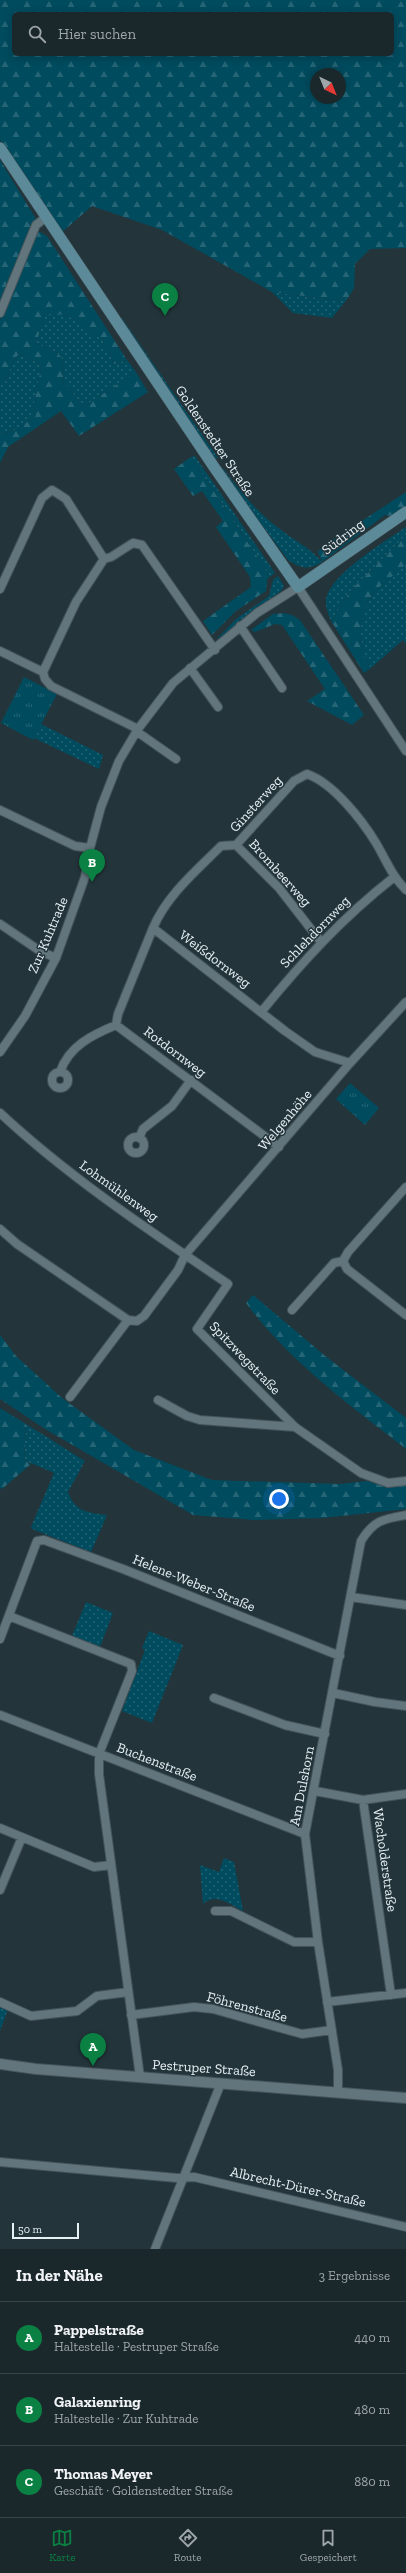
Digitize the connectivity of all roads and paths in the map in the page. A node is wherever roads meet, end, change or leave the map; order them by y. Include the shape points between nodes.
1 (0, 148) edge
2 (45, 218) junction
3 (0, 314) edge
4 (406, 512) edge
5 (104, 559) junction
6 (298, 588) junction
7 (0, 589) edge
8 (240, 626) junction
9 (215, 650) junction
10 (0, 651) edge
11 (190, 668) junction
12 (43, 672) junction
13 (282, 688) dead end
14 (218, 707) dead end
15 (137, 730) junction
16 (406, 751) edge
17 (176, 758) dead end
18 (0, 810) edge
19 (236, 845) junction
20 (90, 848) junction
21 (393, 878) junction
22 (406, 890) edge
23 (0, 924) edge
24 (153, 928) junction
25 (321, 942) junction
26 (56, 958) junction
27 (406, 1002) edge
28 (262, 1012) junction
29 (116, 1025) junction
30 (0, 1052) edge
31 (350, 1063) junction
32 (60, 1072) dead end
33 (191, 1080) junction
34 (0, 1113) edge
35 (139, 1138) dead end
36 (279, 1147) junction
37 (406, 1187) edge
38 (0, 1229) edge
39 (185, 1255) junction
40 (343, 1261) junction
41 (228, 1284) joint
42 (292, 1310) dead end
43 (406, 1315) edge
44 (128, 1320) junction
45 (70, 1397) dead end
46 (158, 1400) dead end
47 (295, 1427) junction
48 (406, 1481) edge
49 (406, 1515) edge
50 (351, 1597) junction
51 (406, 1605) edge
52 (9, 1616) junction
53 (0, 1639) edge
54 (340, 1656) junction
55 (333, 1693) junction
56 (214, 1698) dead end
57 (406, 1706) edge
58 (0, 1715) edge
59 (325, 1734) junction
60 (100, 1754) junction
61 (315, 1790) junction
62 (406, 1794) edge
63 (363, 1800) junction
64 (0, 1828) edge
65 (305, 1834) junction
66 (22, 1837) junction
67 (111, 1865) junction
68 (0, 1890) edge
69 (215, 1911) dead end
70 (318, 1942) junction
71 (128, 1992) junction
72 (406, 1993) edge
73 (391, 1995) junction
74 (0, 2002) edge
75 (327, 2002) junction
76 (131, 2015) junction
77 (332, 2030) junction
78 (0, 2064) edge
79 (140, 2077) junction
80 (221, 2083) junction
81 (338, 2092) junction
82 (406, 2098) edge
83 (0, 2162) edge
84 (184, 2178) junction
85 (406, 2227) edge
86 (155, 2249) edge

1 - 2 main road, Goldenstedter Straße
2 - 3 street via 36,225
2 - 6 main road, Goldenstedter Straße
4 - 6 main road, Südring
5 - 7 street via 66,499 52,490 42,498
5 - 9 street via 111,558 133,543 142,545
5 - 12 street via 76,602
6 - 8 street, Zur Kuhtrade
6 - 16 street, Goldenstedter Straße
8 - 9 street, Zur Kuhtrade
8 - 13 street
9 - 11 street, Zur Kuhtrade
10 - 12 street
11 - 14 street
11 - 15 street, Zur Kuhtrade via 169,687
12 - 15 street via 51,686
15 - 17 street
15 - 20 street, Zur Kuhtrade via 119,761 101,807
18 - 20 street via 75,846
19 - 21 street, Ginsterweg via 294,781 307,774 317,778 346,804 376,844
19 - 24 street, Brombeerweg via 221,846 183,884 159,912
19 - 25 street, Brombeerweg via 279,888
20 - 26 street, Zur Kuhtrade via 85,877
21 - 22 street, Ginsterweg
21 - 25 street, Schlehdornweg via 360,904
23 - 26 street via 40,951
24 - 28 street, Weißdornweg
24 - 29 street via 118,1014
25 - 28 street, Schlehdornweg
26 - 30 street, Zur Kuhtrade via 26,1016
27 - 31 street, Welgenhöhe
28 - 31 street, Weißdornweg via 315,1052
29 - 32 street via 88,1036 63,1064
29 - 33 street, Rotdornweg
31 - 36 street, Welgenhöhe
33 - 35 street via 172,1106 143,1129
33 - 36 street, Rotdornweg
34 - 39 street, Lohmühlenweg via 43,1152
36 - 39 street, Welgenhöhe
37 - 40 street via 348,1252
38 - 44 street via 17,1244
39 - 41 street, Lohmühlenweg
39 - 44 street, Welgenhöhe via 178,1270 144,1316 137,1321
40 - 42 street via 334,1263
40 - 43 street via 347,1269
41 - 47 street, Spitzwegstraße via 197,1329
44 - 45 street
46 - 47 street via 200,1420
47 - 48 street, Spitzwegstraße via 368,1477 388,1483
49 - 50 street, Am Dulshorn via 385,1519 369,1529 361,1541
50 - 51 street
50 - 54 street, Am Dulshorn
52 - 53 street
52 - 54 street, Helene-Weber-Straße via 37,1541 44,1540
52 - 60 street via 131,1664 132,1671
54 - 55 street, Am Dulshorn
55 - 57 street
55 - 59 street, Am Dulshorn
56 - 59 street via 285,1726
58 - 60 street, Buchenstraße
59 - 61 street, Am Dulshorn
60 - 65 street, Buchenstraße
60 - 67 street via 99,1774
61 - 63 street
61 - 65 street, Am Dulshorn
62 - 63 street
63 - 73 street, Wacholderstraße
64 - 66 street
65 - 70 street, Am Dulshorn
66 - 67 street via 94,1867
66 - 68 street
67 - 71 street
69 - 70 street via 231,1911 294,1942
70 - 75 street, Am Dulshorn
71 - 74 street via 97,1996 77,2011 31,2016
71 - 76 street
72 - 73 street
73 - 75 street
75 - 77 street, Am Dulshorn
76 - 77 street, Föhrenstraße via 194,2007 213,2009 302,2034
76 - 79 street
77 - 81 street, Am Dulshorn via 338,2070
78 - 79 street, Pestruper Straße via 36,2070
79 - 80 street, Pestruper Straße
80 - 81 street, Pestruper Straße
80 - 84 street
81 - 82 street, Pestruper Straße
83 - 84 street, Albrecht-Dürer-Straße via 74,2171
84 - 85 street, Albrecht-Dürer-Straße via 194,2177
84 - 86 street

